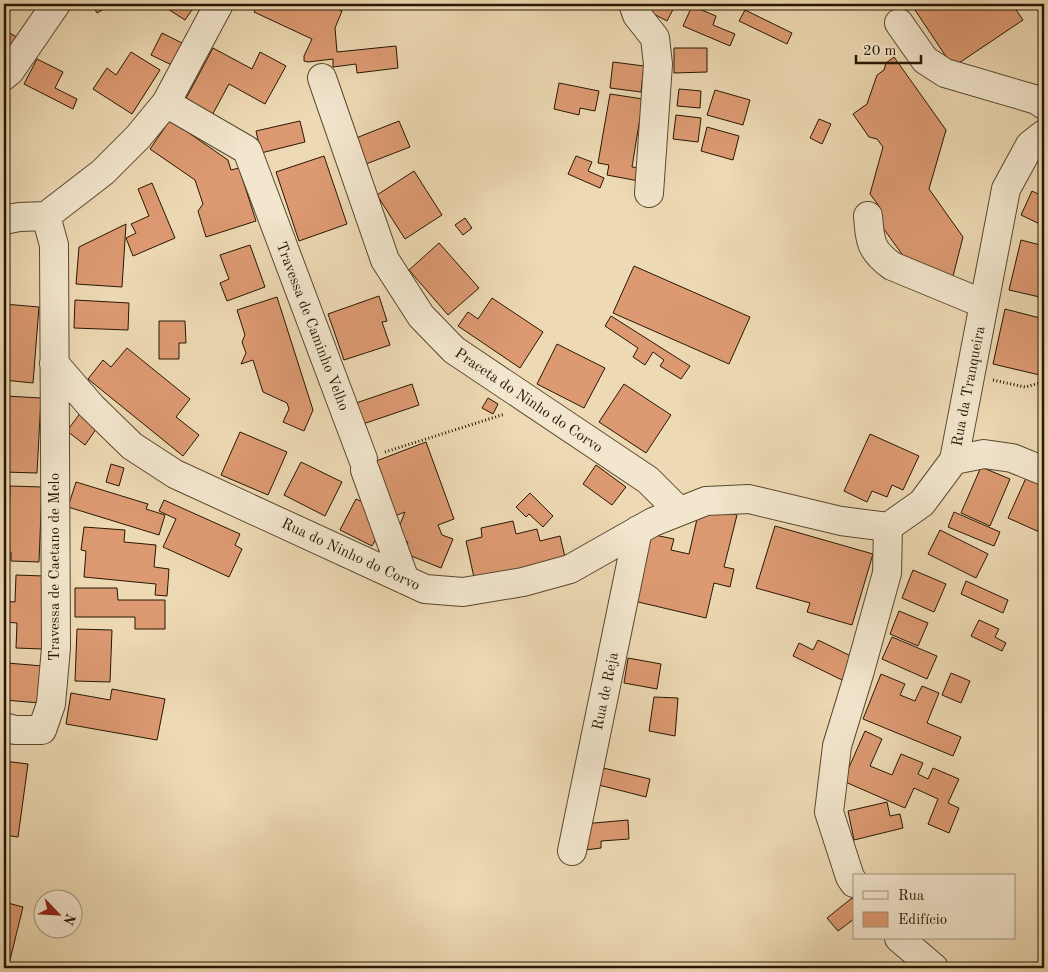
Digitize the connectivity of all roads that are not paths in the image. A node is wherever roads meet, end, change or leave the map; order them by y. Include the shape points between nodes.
1 (56, 4) edge
2 (219, 4) edge
3 (634, 4) edge
4 (899, 23) dead end
5 (4, 76) edge
6 (322, 78) dead end
7 (166, 103) junction
8 (1044, 105) edge
9 (1044, 134) edge
10 (650, 193) dead end
11 (46, 216) junction
12 (868, 216) dead end
13 (4, 220) edge
14 (984, 304) junction
15 (54, 364) junction
16 (954, 460) junction
17 (1044, 471) edge
18 (679, 511) junction
19 (888, 527) junction
20 (638, 530) junction
21 (405, 580) junction
22 (4, 727) edge
23 (572, 851) dead end
24 (853, 882) edge
25 (901, 940) edge
26 (934, 968) edge

1 - 5 street
2 - 7 street
3 - 10 street via 637,15 655,38 658,64
4 - 8 street via 925,60 945,73 1037,100
6 - 18 street, Praceta do Ninho do Corvo via 385,260 421,316 454,350 648,480
7 - 11 street via 103,172
7 - 21 street, Travessa de Caminho Velho via 247,150
9 - 14 street, Rua da Tranqueira via 1030,145 1006,189
11 - 13 street
11 - 15 street via 54,246
12 - 14 street via 870,240 885,261
14 - 16 street, Rua da Tranqueira
15 - 21 street, Rua do Ninho do Corvo via 132,446 175,474
15 - 22 street, Travessa de Caetano de Melo via 56,648 51,704 42,730
16 - 17 street via 984,454 1012,458
16 - 19 street, Rua da Tranqueira via 922,503
18 - 19 street, Rua do Ninho do Corvo via 706,501 749,499 841,521
18 - 20 street, Rua do Ninho do Corvo
19 - 24 street via 887,573 837,746 829,812
20 - 21 street, Rua do Ninho do Corvo via 570,569 523,582 463,592 424,589
20 - 23 street, Rua de Reja
25 - 26 street

